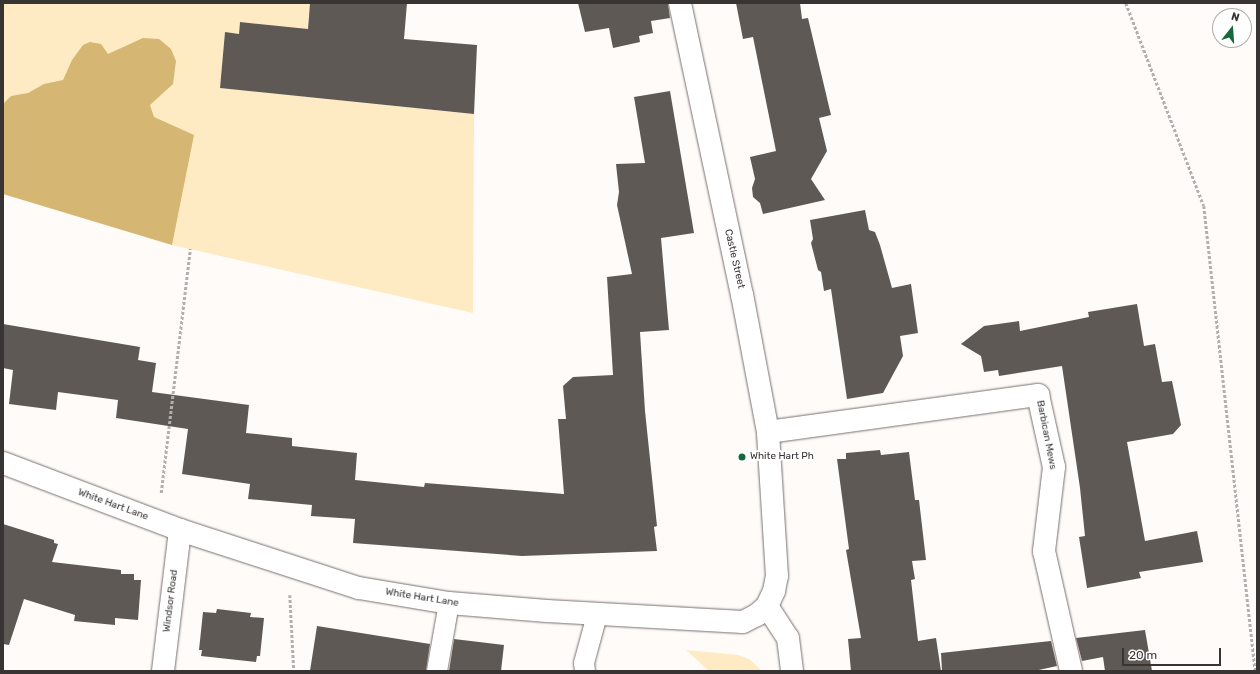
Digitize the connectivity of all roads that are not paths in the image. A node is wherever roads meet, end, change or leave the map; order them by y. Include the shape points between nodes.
1 (680, 3) edge
2 (768, 432) junction
3 (3, 463) edge
4 (180, 530) junction
5 (449, 603) junction
6 (767, 606) junction
7 (597, 614) junction
8 (163, 671) edge
9 (437, 671) edge
10 (585, 671) edge
11 (792, 671) edge
12 (1071, 671) edge

1 - 2 street, Castle Street
2 - 6 street, Castle Street via 777,576
2 - 12 street, Barbican Mews via 1038,395 1054,467 1044,551
3 - 4 street, White Hart Lane
4 - 5 street, White Hart Lane via 359,588
4 - 8 street, Windsor Road
5 - 7 street, White Hart Lane
5 - 9 lane
6 - 7 street, White Hart Lane via 743,622
6 - 11 street via 788,638
7 - 10 lane via 584,663

